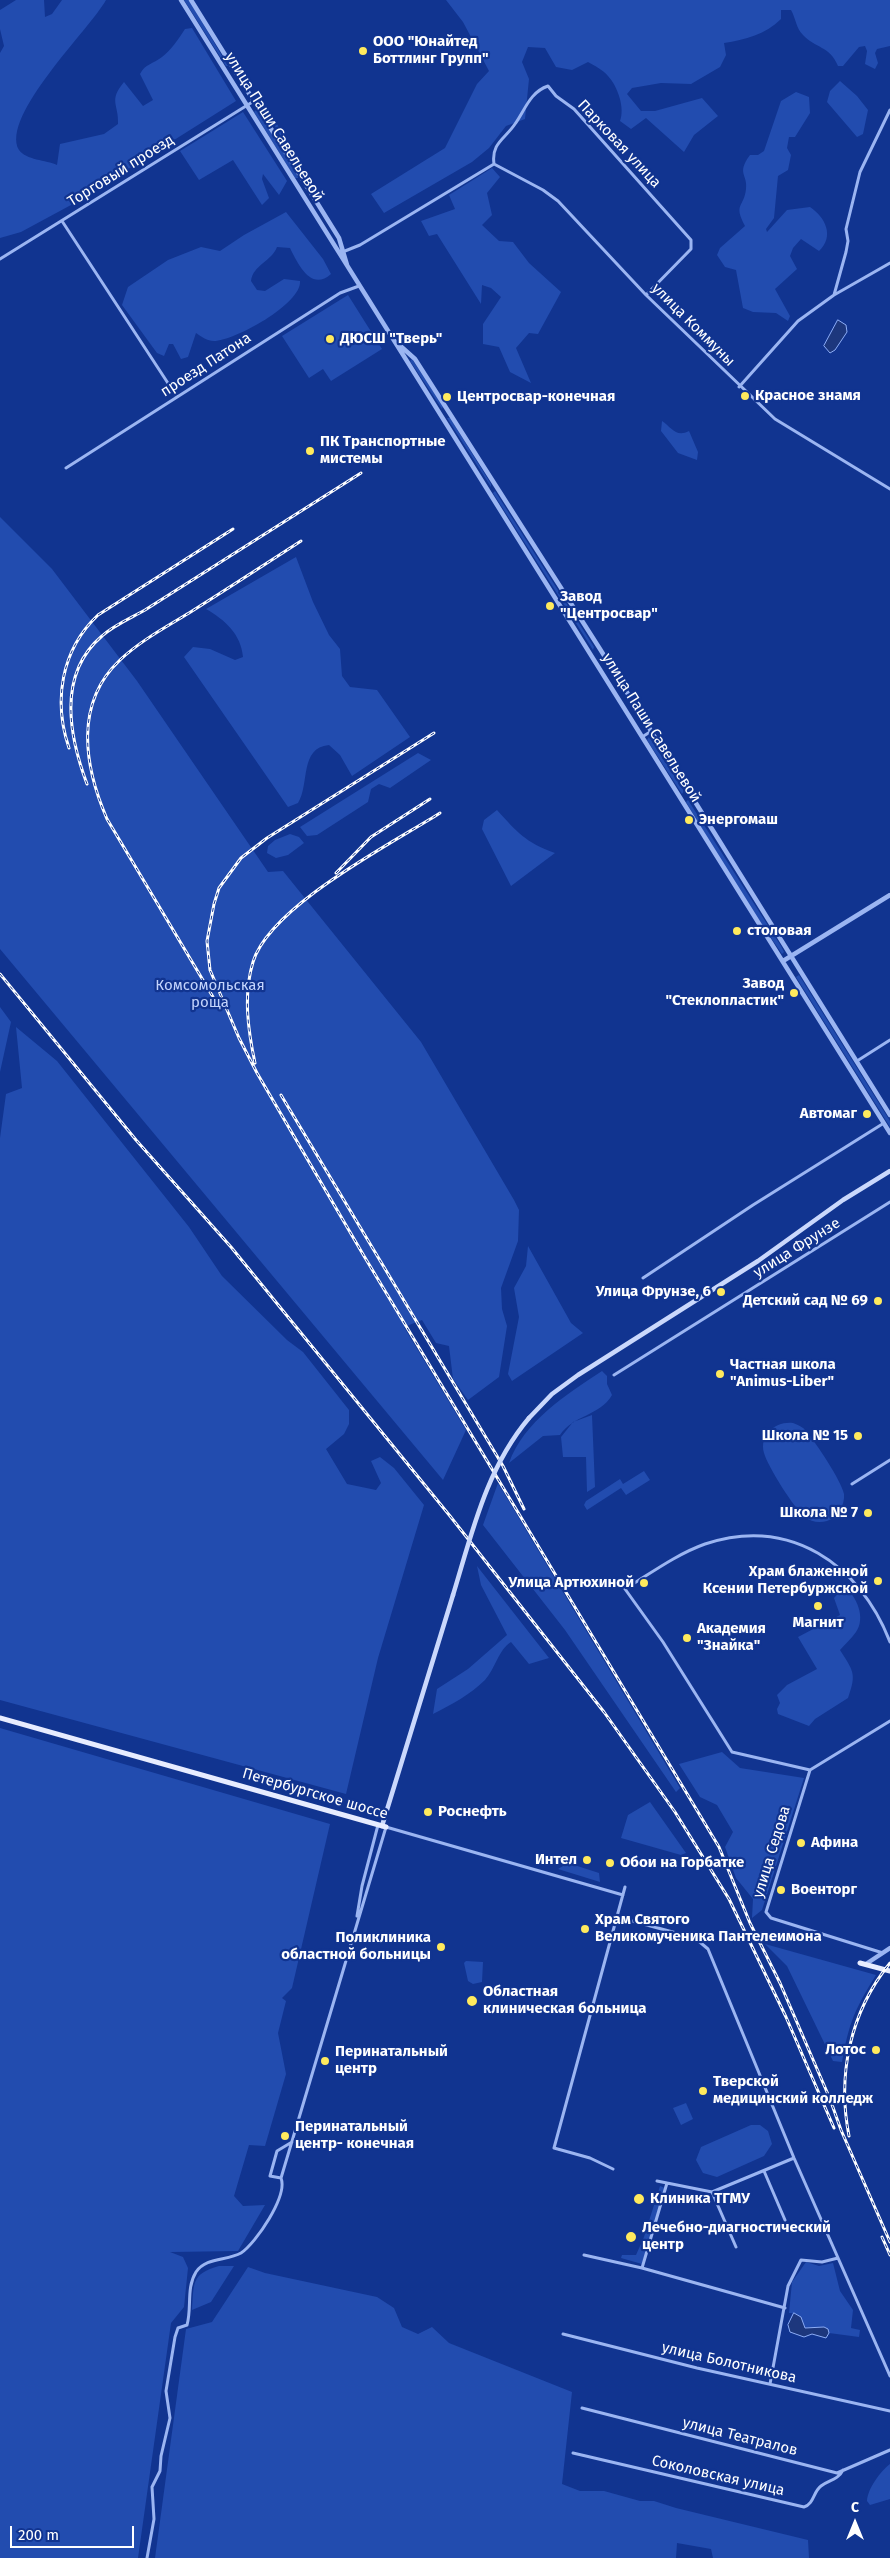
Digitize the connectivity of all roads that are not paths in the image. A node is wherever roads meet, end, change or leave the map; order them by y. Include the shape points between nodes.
1 (181, 0) edge
2 (191, 0) edge
3 (254, 101) junction
4 (246, 106) junction
5 (890, 110) edge
6 (494, 164) junction
7 (62, 221) junction
8 (336, 249) junction
9 (344, 251) junction
10 (341, 258) junction
11 (0, 259) edge
12 (890, 263) edge
13 (347, 267) junction
14 (359, 286) junction
15 (646, 295) junction
16 (834, 295) junction
17 (391, 337) junction
18 (739, 387) junction
19 (177, 397) junction
20 (449, 412) junction
21 (440, 416) junction
22 (66, 468) dead end
23 (890, 489) edge
24 (600, 649) junction
25 (590, 655) junction
26 (650, 732) junction
27 (642, 737) junction
28 (890, 895) edge
29 (791, 956) junction
30 (783, 961) junction
31 (802, 972) junction
32 (793, 978) junction
33 (890, 1040) edge
34 (857, 1061) junction
35 (890, 1115) edge
36 (884, 1123) junction
37 (890, 1133) edge
38 (890, 1171) edge
39 (890, 1202) edge
40 (643, 1278) dead end
41 (614, 1375) dead end
42 (890, 1460) edge
43 (852, 1484) dead end
44 (890, 1626) edge
45 (884, 1627) junction
46 (890, 1642) edge
47 (0, 1718) edge
48 (890, 1721) edge
49 (810, 1770) junction
50 (382, 1826) junction
51 (625, 1887) dead end
52 (623, 1895) junction
53 (617, 1916) junction
54 (356, 1921) junction
55 (890, 1948) edge
56 (883, 1953) junction
57 (863, 1963) joint
58 (890, 1971) edge
59 (292, 2142) junction
60 (794, 2158) junction
61 (613, 2169) dead end
62 (764, 2171) junction
63 (281, 2178) junction
64 (658, 2181) dead end
65 (667, 2183) junction
66 (712, 2192) junction
67 (785, 2220) dead end
68 (736, 2248) dead end
69 (584, 2254) dead end
70 (838, 2258) junction
71 (642, 2268) junction
72 (785, 2308) junction
73 (563, 2334) dead end
74 (890, 2376) edge
75 (770, 2384) junction
76 (582, 2408) dead end
77 (890, 2411) edge
78 (890, 2450) edge
79 (572, 2453) dead end
80 (843, 2470) junction
81 (147, 2558) edge

1 - 4 street, улица Паши Савельевой
2 - 3 street, улица Паши Савельевой
3 - 4 street, Торговый проезд
3 - 9 street, улица Паши Савельевой
4 - 7 street, Торговый проезд
4 - 8 street, улица Паши Савельевой
5 - 16 street via 860,172 846,229 846,252
6 - 9 street via 360,245
6 - 15 street, улица Коммуны via 558,201
6 - 15 street, Парковая улица via 492,154 504,135 540,88 548,86 574,109 691,240 690,249
7 - 11 street, Торговый проезд
7 - 19 street
8 - 9 street
8 - 10 street, улица Паши Савельевой
9 - 10 street
9 - 13 street, улица Паши Савельевой
10 - 13 street, улица Паши Савельевой
12 - 16 street
13 - 14 street, улица Паши Савельевой
14 - 17 street, улица Паши Савельевой
14 - 19 street, проезд Патона via 340,293
15 - 18 street, улица Коммуны
16 - 18 street via 798,321
17 - 20 street, улица Паши Савельевой via 415,359
17 - 21 street, улица Паши Савельевой
18 - 23 street, улица Коммуны via 775,419
19 - 22 street, проезд Патона
20 - 21 street
20 - 24 street, улица Паши Савельевой
21 - 25 street, улица Паши Савельевой
24 - 25 street
24 - 26 street, улица Паши Савельевой
25 - 27 street, улица Паши Савельевой
26 - 27 street
26 - 29 street, улица Паши Савельевой
27 - 30 street, улица Паши Савельевой
28 - 29 street
29 - 30 street
29 - 31 street, улица Паши Савельевой
30 - 32 street, улица Паши Савельевой
31 - 32 street via 795,972
31 - 34 street, улица Паши Савельевой
32 - 36 street, улица Паши Савельевой
33 - 34 street
34 - 35 street, улица Паши Савельевой
36 - 37 street, улица Паши Савельевой
36 - 40 street
38 - 50 main road, bridge via 843,1200 758,1261 578,1375 552,1394 529,1418 508,1447 490,1481
39 - 41 street, улица Фрунзе
42 - 43 street
44 - 45 street
45 - 46 street
45 - 49 street via 864,1592 840,1567 810,1549 771,1538 738,1537 703,1545 626,1589 732,1752
47 - 50 main road, Петербургское шоссе
48 - 49 street
49 - 56 street, улица Седова via 766,1912 771,1918
50 - 52 street, Петербургское шоссе
50 - 54 street via 362,1886
50 - 54 street via 370,1887
51 - 52 street
52 - 53 street
53 - 60 street via 694,1938 707,1948
53 - 61 street via 554,2148 590,2158
54 - 59 street
55 - 56 street
56 - 57 street
57 - 58 main road
59 - 63 street
59 - 63 street via 277,2151 270,2176
60 - 62 street
60 - 70 street
62 - 66 street
62 - 67 street
63 - 81 street via 283,2182 277,2205 250,2245 240,2253 203,2266 191,2285 190,2315 187,2325 178,2328 175,2337 166,2391 170,2418 160,2471 152,2487 154,2519
64 - 65 street
65 - 66 street
65 - 71 street
66 - 68 street
69 - 71 street
70 - 72 street via 822,2262 801,2260 790,2280
70 - 74 street
71 - 72 street
72 - 75 street
73 - 75 street, улица Болотникова
75 - 77 street, улица Болотникова
76 - 80 street, улица Театралов via 837,2473
78 - 80 street, улица Театралов
79 - 80 street, Соколовская улица via 804,2507 812,2502 820,2487 837,2478

